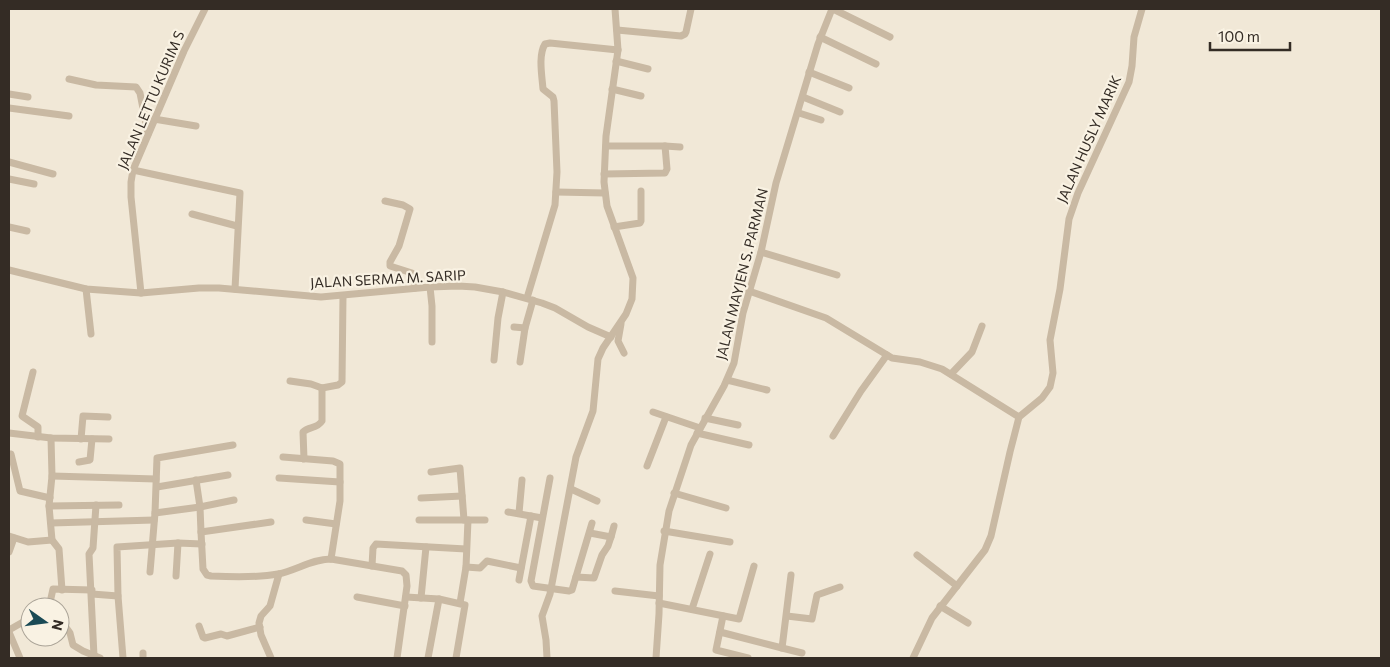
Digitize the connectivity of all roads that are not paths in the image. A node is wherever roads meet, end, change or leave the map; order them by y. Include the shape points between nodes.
1 (206, 9) edge
2 (615, 9) edge
3 (691, 9) edge
4 (832, 9) edge
5 (1142, 9) edge
6 (617, 30) junction
7 (820, 37) junction
8 (890, 38) dead end
9 (618, 50) junction
10 (616, 61) junction
11 (876, 64) dead end
12 (648, 69) dead end
13 (809, 72) junction
14 (69, 79) dead end
15 (849, 88) dead end
16 (612, 90) junction
17 (9, 94) edge
18 (641, 96) dead end
19 (28, 97) dead end
20 (803, 97) junction
21 (9, 108) edge
22 (799, 112) junction
23 (840, 112) dead end
24 (69, 116) dead end
25 (154, 119) junction
26 (821, 120) dead end
27 (196, 126) dead end
28 (148, 135) junction
29 (606, 146) junction
30 (665, 146) junction
31 (680, 147) dead end
32 (9, 162) edge
33 (133, 170) junction
34 (53, 174) dead end
35 (604, 174) junction
36 (9, 179) edge
37 (34, 184) dead end
38 (641, 191) dead end
39 (556, 192) junction
40 (605, 193) junction
41 (385, 201) dead end
42 (192, 214) dead end
43 (237, 226) junction
44 (9, 227) edge
45 (614, 227) junction
46 (27, 230) dead end
47 (761, 252) junction
48 (9, 270) edge
49 (837, 275) dead end
50 (430, 287) junction
51 (415, 288) junction
52 (86, 289) junction
53 (235, 289) junction
54 (749, 291) junction
55 (503, 292) junction
56 (142, 293) junction
57 (343, 296) junction
58 (530, 299) junction
59 (623, 319) junction
60 (982, 326) dead end
61 (514, 327) dead end
62 (525, 328) junction
63 (91, 334) dead end
64 (611, 337) junction
65 (432, 342) dead end
66 (624, 353) dead end
67 (886, 355) junction
68 (494, 360) dead end
69 (520, 362) dead end
70 (33, 372) dead end
71 (951, 374) junction
72 (727, 380) junction
73 (290, 381) dead end
74 (322, 388) junction
75 (767, 390) dead end
76 (652, 412) dead end
77 (1019, 416) junction
78 (108, 417) dead end
79 (666, 417) junction
80 (705, 418) junction
81 (738, 425) dead end
82 (698, 430) junction
83 (9, 433) edge
84 (833, 436) dead end
85 (38, 437) junction
86 (51, 438) junction
87 (81, 439) junction
88 (92, 439) junction
89 (109, 440) dead end
90 (749, 445) dead end
91 (233, 446) dead end
92 (11, 454) dead end
93 (283, 457) dead end
94 (304, 459) junction
95 (79, 462) dead end
96 (647, 466) dead end
97 (431, 472) dead end
98 (52, 476) junction
99 (228, 476) dead end
100 (279, 478) dead end
101 (550, 478) dead end
102 (156, 479) junction
103 (196, 480) junction
104 (522, 480) dead end
105 (340, 482) junction
106 (156, 487) junction
107 (571, 489) junction
108 (674, 493) junction
109 (462, 496) junction
110 (420, 498) dead end
111 (234, 500) dead end
112 (597, 500) dead end
113 (50, 502) junction
114 (96, 505) junction
115 (119, 505) dead end
116 (200, 507) junction
117 (726, 508) dead end
118 (508, 512) dead end
119 (519, 513) junction
120 (155, 516) junction
121 (531, 516) junction
122 (542, 518) junction
123 (306, 520) dead end
124 (418, 520) dead end
125 (466, 520) junction
126 (485, 520) dead end
127 (94, 522) junction
128 (271, 522) dead end
129 (51, 523) junction
130 (592, 523) dead end
131 (336, 524) junction
132 (614, 526) dead end
133 (664, 531) junction
134 (201, 532) junction
135 (590, 532) junction
136 (11, 537) edge
137 (611, 537) junction
138 (52, 540) junction
139 (730, 542) dead end
140 (178, 543) junction
141 (153, 544) junction
142 (202, 544) junction
143 (426, 547) junction
144 (466, 549) junction
145 (9, 552) edge
146 (710, 554) dead end
147 (917, 555) dead end
148 (331, 560) junction
149 (372, 566) junction
150 (754, 566) dead end
151 (466, 567) junction
152 (522, 568) junction
153 (150, 572) dead end
154 (279, 574) junction
155 (791, 575) dead end
156 (176, 576) dead end
157 (576, 577) junction
158 (519, 580) dead end
159 (957, 586) junction
160 (550, 588) junction
161 (840, 588) dead end
162 (62, 590) junction
163 (615, 591) dead end
164 (92, 592) junction
165 (118, 596) junction
166 (51, 597) edge
167 (357, 597) dead end
168 (406, 597) junction
169 (421, 598) junction
170 (439, 599) junction
171 (659, 599) junction
172 (460, 603) junction
173 (405, 606) junction
174 (940, 606) junction
175 (692, 609) junction
176 (723, 616) junction
177 (787, 616) junction
178 (968, 623) dead end
179 (20, 624) edge
180 (199, 626) dead end
181 (260, 627) junction
182 (9, 631) edge
183 (720, 632) junction
184 (70, 633) edge
185 (782, 648) junction
186 (802, 653) dead end
187 (97, 657) edge
188 (20, 658) edge
189 (123, 658) edge
190 (271, 658) edge
191 (397, 658) edge
192 (428, 658) edge
193 (456, 658) edge
194 (547, 658) edge
195 (656, 658) edge
196 (748, 658) edge
197 (913, 658) edge

1 - 25 street, JALAN LETTU KURIM S
2 - 6 street
3 - 6 street via 686,32 681,36
4 - 7 street, JALAN MAYJEN S. PARMAN
4 - 8 street
5 - 77 street, JALAN HUSLY MARIK via 1134,37 1129,82 1069,219 1050,340 1052,383 1042,398
6 - 9 street
7 - 11 street
7 - 13 street, JALAN MAYJEN S. PARMAN
9 - 10 street
9 - 39 street via 550,43 543,46 543,88 554,101
10 - 12 street
10 - 16 street
13 - 15 street
13 - 20 street, JALAN MAYJEN S. PARMAN
14 - 28 street via 136,88 140,93
16 - 18 street
16 - 29 street
17 - 19 street
20 - 22 street, JALAN MAYJEN S. PARMAN
20 - 23 street
21 - 24 street
22 - 26 street
22 - 47 street, JALAN MAYJEN S. PARMAN via 776,183
25 - 27 street
25 - 28 street, JALAN LETTU KURIM S
28 - 33 street, JALAN LETTU KURIM S
29 - 30 street
29 - 35 street
30 - 31 street
30 - 35 street via 664,173
32 - 34 street
33 - 43 street via 240,193
33 - 56 street, JALAN LETTU KURIM S via 131,197
35 - 40 street
36 - 37 street
38 - 45 street via 641,223
39 - 40 street
39 - 58 street
40 - 45 street
41 - 51 street via 410,209 390,266 412,273
42 - 43 street
43 - 53 street
44 - 46 street
45 - 59 street via 633,278 632,299
47 - 49 street
47 - 54 street, JALAN MAYJEN S. PARMAN
48 - 52 street, JALAN SERMA M. SARIP
50 - 51 street, JALAN SERMA M. SARIP
50 - 55 street, JALAN SERMA M. SARIP via 475,287
50 - 65 street
51 - 57 street, JALAN SERMA M. SARIP
52 - 56 street, JALAN SERMA M. SARIP
52 - 63 street
53 - 56 street, JALAN SERMA M. SARIP via 199,288
53 - 57 street, JALAN SERMA M. SARIP
54 - 67 street via 826,318
54 - 72 street, JALAN MAYJEN S. PARMAN via 736,355
55 - 58 street, JALAN SERMA M. SARIP
55 - 68 street
57 - 74 street via 342,382 338,386
58 - 62 street
58 - 64 street, JALAN SERMA M. SARIP via 556,308
59 - 64 street
59 - 66 street via 618,341
60 - 71 street via 972,352
61 - 62 street
62 - 69 street
64 - 107 street via 598,359 593,410 579,448
67 - 71 street via 930,364
67 - 84 street
70 - 85 street via 22,413 38,427
71 - 77 street
72 - 75 street
72 - 80 street, JALAN MAYJEN S. PARMAN
73 - 74 street
74 - 94 street via 322,421 303,432
76 - 79 street
77 - 159 street via 989,544
78 - 87 street via 83,416
79 - 82 street
79 - 96 street
80 - 81 street
80 - 82 street, JALAN MAYJEN S. PARMAN
82 - 90 street
82 - 108 street, JALAN MAYJEN S. PARMAN
83 - 85 street
85 - 86 street
86 - 87 street
86 - 98 street
87 - 88 street
88 - 89 street
88 - 95 street via 90,460
91 - 102 street via 158,458
92 - 113 street via 20,491
93 - 94 street
94 - 105 street via 337,462
97 - 109 street via 460,468
98 - 102 street
98 - 113 street
99 - 103 street
100 - 105 street
101 - 122 street
102 - 106 street
103 - 106 street
103 - 116 street
104 - 119 street
105 - 131 street
106 - 120 street
107 - 112 street
107 - 160 street
108 - 117 street
108 - 133 street, JALAN MAYJEN S. PARMAN
109 - 110 street
109 - 125 street
111 - 116 street
113 - 114 street
113 - 129 street
114 - 115 street
114 - 127 street
116 - 120 street
116 - 134 street
118 - 119 street
119 - 121 street
120 - 127 street
120 - 141 street
121 - 122 street
121 - 152 street
122 - 160 street via 531,584
123 - 131 street
124 - 125 street
125 - 126 street
125 - 144 street
127 - 129 street
127 - 164 street via 90,554
128 - 134 street
129 - 138 street
130 - 135 street
131 - 148 street
132 - 137 street
133 - 139 street
133 - 171 street, JALAN MAYJEN S. PARMAN
134 - 142 street
135 - 137 street
135 - 157 street
136 - 138 street via 28,542
136 - 145 street
137 - 157 street via 594,578
138 - 162 street via 59,550
140 - 141 street
140 - 142 street
140 - 156 street
141 - 153 street
141 - 165 street via 117,547
142 - 154 street via 203,569 209,576
143 - 144 street
143 - 149 street via 376,544
143 - 169 street
144 - 151 street
146 - 175 street
147 - 159 street
148 - 149 street
148 - 154 street via 320,560
149 - 168 street via 405,572
150 - 176 street via 740,618
151 - 152 street via 480,568 487,561
151 - 172 street
152 - 158 street
154 - 181 street via 270,606 261,616
155 - 177 street
157 - 160 street via 572,590
159 - 174 street
160 - 194 street via 542,616
161 - 177 street via 817,595 812,619
162 - 164 street
162 - 166 street via 53,589
163 - 171 street
164 - 165 street
164 - 187 street
165 - 189 street
167 - 173 street
168 - 169 street
168 - 173 street
169 - 170 street
170 - 172 street
170 - 192 street
171 - 175 street
171 - 195 street, JALAN MAYJEN S. PARMAN
172 - 193 street via 465,607
173 - 191 street
174 - 178 street
174 - 197 street
175 - 176 street
176 - 183 street
177 - 185 street
179 - 182 street
180 - 181 street via 205,638
181 - 190 street
182 - 188 street
183 - 185 street
183 - 196 street via 716,650
184 - 187 street via 72,645
185 - 186 street

